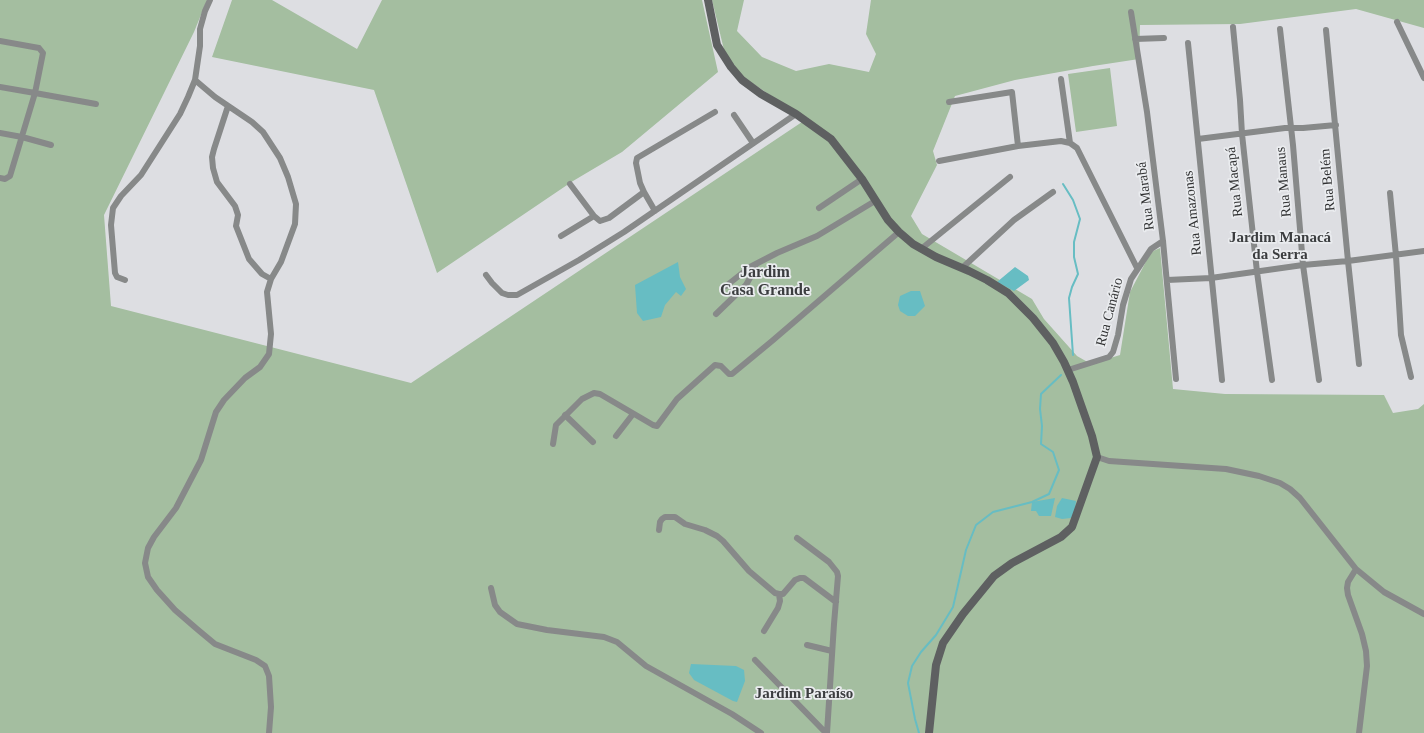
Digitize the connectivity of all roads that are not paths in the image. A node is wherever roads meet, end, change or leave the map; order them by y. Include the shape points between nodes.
1 (210, 0) edge
2 (708, 0) edge
3 (1131, 12) dead end
4 (1397, 22) dead end
5 (1233, 27) dead end
6 (1280, 29) dead end
7 (1326, 30) dead end
8 (1164, 38) dead end
9 (1136, 39) junction
10 (0, 41) edge
11 (1188, 43) dead end
12 (1424, 78) edge
13 (1061, 79) dead end
14 (196, 80) junction
15 (0, 88) edge
16 (35, 93) junction
17 (949, 102) dead end
18 (96, 104) dead end
19 (228, 106) junction
20 (715, 112) dead end
21 (796, 114) junction
22 (734, 115) dead end
23 (1336, 125) junction
24 (1291, 128) junction
25 (0, 133) edge
26 (1242, 134) junction
27 (22, 137) junction
28 (1198, 139) junction
29 (753, 143) junction
30 (1070, 143) junction
31 (51, 145) dead end
32 (1018, 146) junction
33 (938, 161) dead end
34 (1010, 177) dead end
35 (0, 178) edge
36 (862, 179) junction
37 (570, 184) dead end
38 (644, 192) junction
39 (1054, 192) dead end
40 (1390, 193) dead end
41 (875, 200) junction
42 (819, 208) dead end
43 (655, 211) junction
44 (594, 216) junction
45 (899, 232) junction
46 (561, 236) dead end
47 (1163, 241) junction
48 (921, 249) junction
49 (1424, 251) edge
50 (1396, 256) junction
51 (1348, 261) junction
52 (756, 264) junction
53 (1303, 265) junction
54 (962, 268) junction
55 (1137, 268) junction
56 (1257, 272) junction
57 (486, 276) dead end
58 (1211, 278) junction
59 (270, 279) junction
60 (125, 280) dead end
61 (1167, 280) junction
62 (726, 286) dead end
63 (716, 314) dead end
64 (1359, 364) dead end
65 (1068, 370) junction
66 (1411, 377) dead end
67 (1176, 379) dead end
68 (1222, 380) dead end
69 (1272, 380) dead end
70 (1319, 380) dead end
71 (633, 414) junction
72 (565, 415) junction
73 (616, 436) dead end
74 (593, 442) dead end
75 (553, 444) dead end
76 (1097, 457) junction
77 (659, 530) dead end
78 (797, 538) dead end
79 (1356, 569) junction
80 (491, 588) dead end
81 (779, 594) junction
82 (836, 602) junction
83 (1424, 614) edge
84 (764, 631) dead end
85 (807, 645) dead end
86 (832, 651) junction
87 (755, 660) dead end
88 (269, 733) edge
89 (761, 733) edge
90 (827, 733) edge
91 (929, 733) edge
92 (1359, 733) edge

1 - 14 street via 200,29
2 - 21 main road via 717,45 731,67 750,86 774,103
3 - 9 street, Rua Marabá
4 - 12 street
5 - 26 street, Rua Macapá
6 - 24 street, Rua Manaus
7 - 23 street, Rua Belém
8 - 9 street
9 - 47 street, Rua Marabá via 1148,112
10 - 16 street via 39,48 43,53
11 - 28 street, Rua Amazonas
13 - 30 street
14 - 19 street
14 - 60 street via 180,114 141,175 113,208 110,225 115,273 117,277
15 - 16 street
16 - 18 street
16 - 27 street
17 - 32 street via 1012,92
19 - 59 street via 212,157 213,168 217,182 235,206 238,215 236,226 249,259
19 - 59 street via 252,122 270,141 288,177 296,204 295,224 290,239 281,262
20 - 38 street via 637,158
21 - 29 street
21 - 36 main road via 831,139
22 - 29 street
23 - 24 street
23 - 51 street, Rua Belém
24 - 26 street
24 - 53 street, Rua Manaus
25 - 27 street
26 - 28 street
26 - 56 street, Rua Macapá
27 - 31 street
27 - 35 street via 10,176
28 - 58 street, Rua Amazonas
29 - 43 street
30 - 32 street via 1060,141
30 - 55 street via 1077,148
32 - 33 street
34 - 48 street
36 - 41 main road
36 - 42 street
37 - 44 street
38 - 43 street
38 - 44 street via 609,218 600,221
39 - 54 street via 1014,220
40 - 50 street
41 - 45 main road
41 - 52 street via 817,236
43 - 57 street via 579,260 517,295 502,293
44 - 46 street
45 - 48 main road
45 - 71 street via 732,374 715,365 677,399 657,426
47 - 55 street, Rua Canário via 1151,249
47 - 61 street, Rua Marabá
48 - 54 main road
49 - 50 street
50 - 51 street
50 - 66 street via 1401,335
51 - 53 street
51 - 64 street, Rua Belém
52 - 62 street
52 - 63 street via 746,285
53 - 56 street
53 - 70 street, Rua Manaus
54 - 65 main road via 1008,293 1045,332
55 - 65 street, Rua Canário via 1128,285 1113,352 1109,357
56 - 58 street
56 - 69 street, Rua Macapá
58 - 61 street
58 - 68 street, Rua Amazonas
59 - 88 street via 267,292 271,334 269,354 260,367 245,378 224,400 216,412 201,460 176,508 148,548 145,563 148,577 157,590 197,629 215,644 265,666 269,676 271,707
61 - 67 street, Rua Marabá
65 - 76 main road via 1083,408
71 - 72 street via 594,393 582,399
71 - 73 street
72 - 74 street
72 - 75 street via 556,425
76 - 79 street via 1109,461 1226,469 1280,483 1300,498
76 - 91 main road via 1072,528 994,576 946,639 936,665
77 - 81 street via 660,522 670,516 692,527 710,532 723,542 749,571
78 - 82 street via 829,562 837,572
79 - 83 street via 1384,592
79 - 92 street via 1348,582 1348,595 1362,634 1367,666
80 - 89 street via 495,605 500,612 517,624 604,637 617,642 646,666
81 - 82 street via 783,594 795,580 804,578
81 - 84 street via 778,608
82 - 86 street
85 - 86 street
86 - 90 street
87 - 90 street

